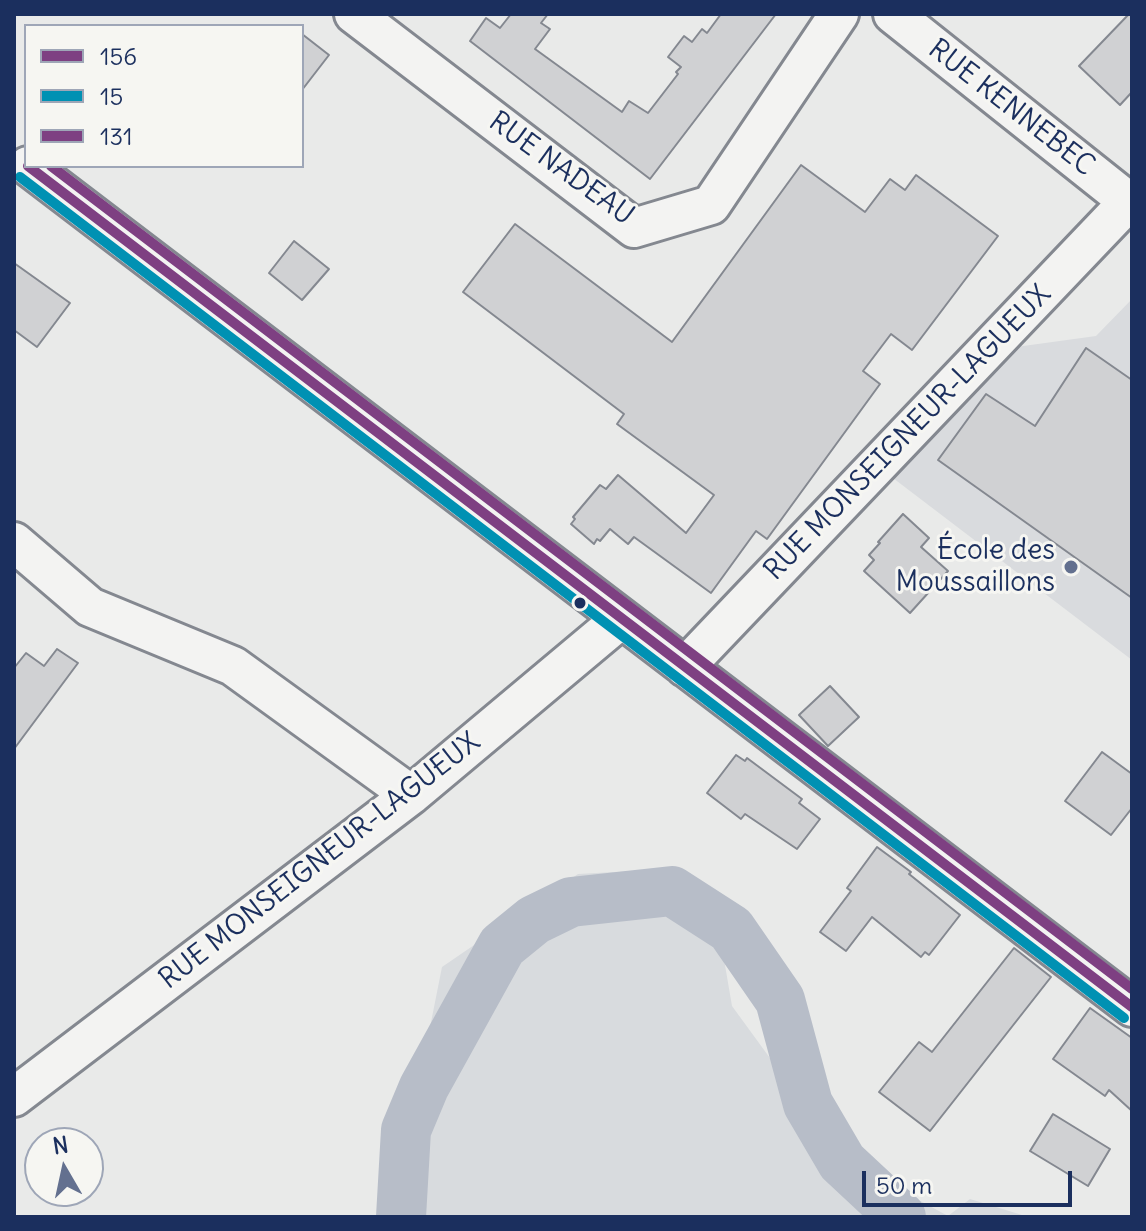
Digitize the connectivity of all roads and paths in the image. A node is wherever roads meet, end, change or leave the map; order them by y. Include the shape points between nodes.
1 (354, 14) edge
2 (839, 14) edge
3 (893, 14) edge
4 (31, 168) edge
5 (1130, 200) edge
6 (14, 542) edge
7 (621, 619) junction
8 (685, 667) junction
9 (411, 795) junction
10 (1131, 1006) edge
11 (14, 1097) edge

1 - 2 street, RUE NADEAU via 634,228 711,205
3 - 5 street, RUE KENNEBEC
4 - 7 street
5 - 8 street, RUE MONSEIGNEUR-LAGUEUX
6 - 9 street via 90,607 233,666
7 - 8 street
7 - 9 street, RUE MONSEIGNEUR-LAGUEUX
8 - 10 street
9 - 11 street, RUE MONSEIGNEUR-LAGUEUX

